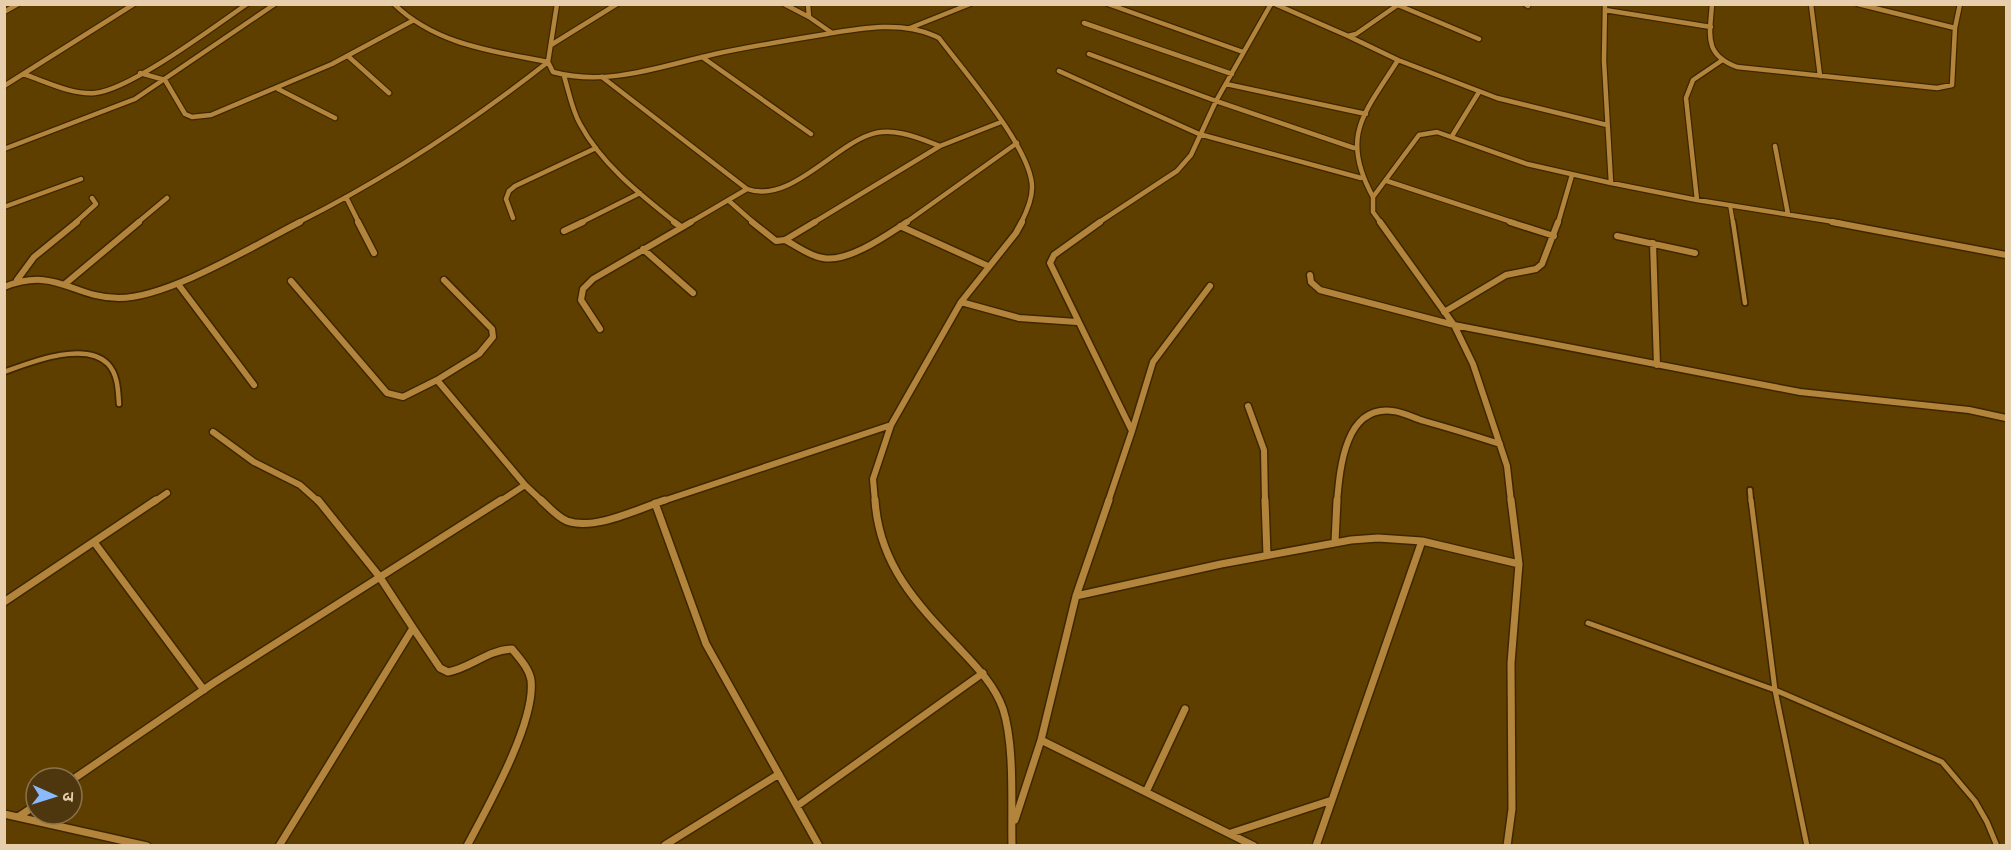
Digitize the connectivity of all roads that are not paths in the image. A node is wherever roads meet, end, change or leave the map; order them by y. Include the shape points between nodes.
1 (18, 4) edge
2 (135, 4) edge
3 (247, 4) edge
4 (275, 4) edge
5 (394, 4) edge
6 (557, 4) edge
7 (617, 4) edge
8 (784, 4) edge
9 (808, 4) edge
10 (970, 4) edge
11 (1108, 4) edge
12 (1261, 4) edge
13 (1712, 4) edge
14 (1811, 4) edge
15 (1858, 4) edge
16 (1960, 4) edge
17 (1398, 5) edge
18 (1272, 6) edge
19 (1605, 7) edge
20 (4, 12) edge
21 (810, 17) junction
22 (412, 21) junction
23 (1084, 23) dead end
24 (1711, 27) junction
25 (910, 28) junction
26 (1955, 28) junction
27 (832, 33) junction
28 (1348, 36) junction
29 (1479, 39) dead end
30 (551, 45) junction
31 (1243, 52) junction
32 (1089, 54) dead end
33 (348, 57) junction
34 (702, 57) junction
35 (1398, 60) junction
36 (1721, 61) junction
37 (548, 62) junction
38 (1059, 71) dead end
39 (141, 73) junction
40 (23, 74) junction
41 (1232, 74) junction
42 (564, 76) junction
43 (602, 76) junction
44 (1820, 76) junction
45 (162, 79) junction
46 (1226, 84) junction
47 (4, 86) edge
48 (278, 89) junction
49 (1479, 92) junction
50 (389, 93) dead end
51 (1216, 101) junction
52 (1366, 114) junction
53 (335, 118) dead end
54 (1001, 122) junction
55 (1607, 125) junction
56 (812, 134) dead end
57 (1199, 134) junction
58 (1452, 136) junction
59 (1017, 143) junction
60 (940, 146) junction
61 (1775, 146) dead end
62 (596, 148) junction
63 (1354, 148) junction
64 (4, 149) edge
65 (1572, 175) junction
66 (81, 178) dead end
67 (1361, 178) junction
68 (1387, 181) junction
69 (1611, 183) junction
70 (747, 189) junction
71 (640, 193) junction
72 (346, 197) junction
73 (1373, 197) junction
74 (92, 198) dead end
75 (167, 198) dead end
76 (728, 200) junction
77 (1697, 200) junction
78 (1730, 205) junction
79 (4, 207) edge
80 (1788, 214) junction
81 (513, 218) dead end
82 (900, 226) junction
83 (681, 227) junction
84 (564, 231) dead end
85 (1554, 236) junction
86 (1617, 236) dead end
87 (785, 240) junction
88 (1653, 243) junction
89 (644, 249) junction
90 (374, 253) dead end
91 (1695, 253) dead end
92 (2007, 255) edge
93 (988, 266) junction
94 (1310, 275) dead end
95 (16, 280) junction
96 (444, 280) dead end
97 (291, 281) dead end
98 (65, 284) junction
99 (178, 284) junction
100 (1210, 286) dead end
101 (4, 287) edge
102 (693, 293) dead end
103 (961, 302) junction
104 (1745, 303) dead end
105 (1444, 312) junction
106 (1077, 322) junction
107 (1454, 325) junction
108 (600, 329) dead end
109 (1657, 365) junction
110 (4, 372) edge
111 (437, 380) junction
112 (254, 385) dead end
113 (119, 404) dead end
114 (1248, 406) dead end
115 (2007, 418) edge
116 (891, 425) junction
117 (1132, 431) junction
118 (213, 432) dead end
119 (1500, 444) junction
120 (525, 485) junction
121 (1750, 490) dead end
122 (167, 493) dead end
123 (655, 502) junction
124 (1422, 541) junction
125 (94, 542) junction
126 (1335, 542) junction
127 (1267, 555) junction
128 (1519, 564) junction
129 (379, 576) junction
130 (1076, 596) junction
131 (4, 602) edge
132 (1588, 623) dead end
133 (413, 628) junction
134 (983, 673) junction
135 (204, 690) junction
136 (1775, 690) junction
137 (1185, 709) dead end
138 (1041, 740) junction
139 (84, 772) edge
140 (780, 774) junction
141 (1146, 792) junction
142 (1332, 800) junction
143 (797, 806) junction
144 (24, 813) edge
145 (4, 814) edge
146 (18, 817) junction
147 (1013, 825) junction
148 (1231, 833) junction
149 (665, 844) edge
150 (147, 846) edge
151 (279, 846) edge
152 (468, 846) edge
153 (819, 846) edge
154 (1012, 846) edge
155 (1254, 846) edge
156 (1316, 846) edge
157 (1507, 846) edge
158 (1806, 846) edge
159 (1996, 846) edge

1 - 20 street
2 - 40 street
3 - 39 street
4 - 45 street
5 - 22 street
6 - 30 street
7 - 30 street
8 - 21 street
9 - 21 street
10 - 25 street
11 - 31 street
12 - 18 street
13 - 24 street
14 - 44 street
15 - 26 street
16 - 26 street
17 - 28 street
17 - 29 street
18 - 28 street
18 - 31 street
19 - 24 street
19 - 55 street
21 - 27 street
22 - 33 street
22 - 37 street via 468,45
23 - 41 street
24 - 36 street via 1712,49
25 - 27 street
25 - 54 street via 939,38
26 - 44 street via 1952,85 1937,88
27 - 34 street
28 - 35 street
30 - 37 street
31 - 41 street
32 - 51 street
33 - 48 street
33 - 50 street
34 - 43 street via 654,71
34 - 56 street
35 - 49 street
35 - 52 street
36 - 44 street via 1737,67
36 - 77 street via 1695,77 1688,87
37 - 42 street via 554,72
37 - 72 street via 508,95
38 - 57 street
39 - 40 street via 116,88 98,93
39 - 45 street
40 - 47 street
41 - 46 street
42 - 43 street
42 - 62 street via 579,124
43 - 70 street
45 - 48 street via 185,114 192,117 221,112
45 - 64 street via 118,107
46 - 51 street
46 - 52 street
48 - 53 street
49 - 55 street
49 - 58 street
51 - 57 street
51 - 63 street
52 - 63 street
54 - 59 street
54 - 60 street
55 - 69 street
57 - 67 street
57 - 106 street via 1191,156 1177,171 1054,255 1050,263 1052,272
58 - 65 street via 1527,164
58 - 68 street via 1437,132 1419,135
59 - 82 street
59 - 93 street via 1029,168 1032,188 1016,233
60 - 70 street via 898,132 881,132 868,135 781,189 758,193
60 - 87 street
61 - 80 street
62 - 71 street
62 - 81 street via 509,191 506,199
63 - 67 street
65 - 69 street
65 - 85 street
66 - 79 street
67 - 73 street
68 - 73 street
68 - 85 street
69 - 77 street
70 - 76 street
71 - 83 street
71 - 84 street
72 - 90 street
72 - 99 street
73 - 105 street via 1373,212 1380,224
74 - 95 street via 96,204 89,213 34,257
75 - 98 street
76 - 83 street
76 - 87 street via 770,238
77 - 78 street
78 - 80 street
78 - 104 lane
80 - 92 street
82 - 87 street via 854,253 830,260
82 - 93 street
83 - 89 street
85 - 105 street via 1536,269 1506,275
86 - 88 street
88 - 91 street
88 - 109 street
89 - 102 street
89 - 108 street via 583,289 581,300
93 - 103 street
94 - 107 street via 1311,282 1320,290
95 - 98 street via 40,278
95 - 101 street
96 - 111 street via 492,329 493,337 479,354
97 - 111 street via 387,393 403,397
98 - 99 street via 91,295 122,298
99 - 112 street
100 - 117 street via 1153,362
103 - 106 street via 1019,318
103 - 116 street
105 - 107 street
106 - 117 street
107 - 109 street
107 - 119 street via 1486,398
109 - 115 street via 1800,392
110 - 113 lane via 44,357 83,354 108,365 115,375
111 - 120 street
114 - 127 street via 1264,450
116 - 123 street
116 - 134 street via 873,479 876,521 885,552 914,600
117 - 130 street
118 - 129 street via 254,462 300,484
119 - 126 street via 1393,411 1382,409 1364,414 1342,456
119 - 128 street via 1507,466
120 - 123 street via 557,515 585,524
120 - 129 street
121 - 136 lane
122 - 125 street
123 - 140 street via 706,644
124 - 126 street via 1378,538
124 - 128 street
124 - 142 street
125 - 131 street
125 - 135 street
126 - 127 street
127 - 130 street
128 - 157 street via 1511,663 1512,809
129 - 133 street
129 - 135 street
130 - 138 street
132 - 136 lane
133 - 151 street
133 - 152 street via 440,668 448,672 502,649 512,650 531,678 528,706 497,786
134 - 143 street
134 - 147 street via 1003,709
135 - 139 street
136 - 158 lane
136 - 159 lane via 1942,762 1978,803
137 - 141 street
138 - 141 street
138 - 147 street
140 - 143 street
140 - 149 street
141 - 148 street
142 - 148 street
142 - 156 street
143 - 153 street
144 - 146 street
145 - 146 street
146 - 150 street
147 - 154 street
148 - 155 street

